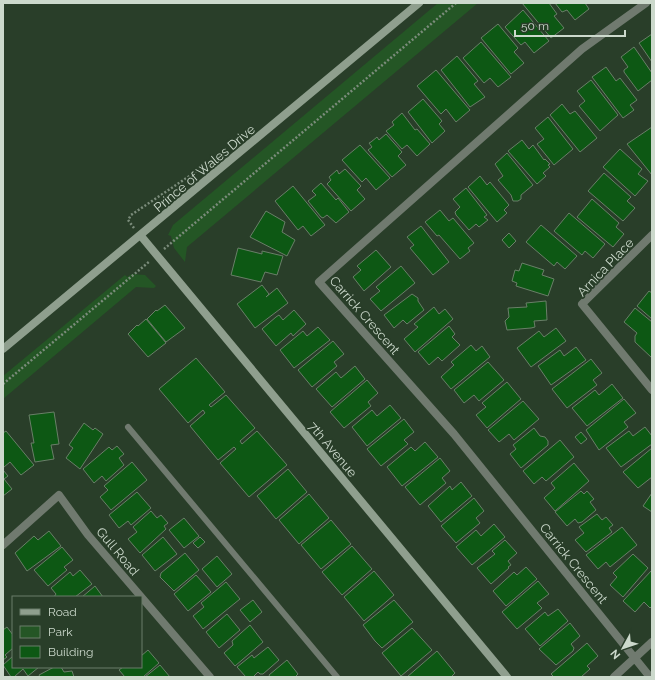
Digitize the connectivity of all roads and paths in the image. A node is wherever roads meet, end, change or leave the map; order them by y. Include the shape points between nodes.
1 (419, 3) edge
2 (456, 3) edge
3 (646, 3) edge
4 (652, 235) edge
5 (141, 236) junction
6 (170, 244) dead end
7 (137, 272) dead end
8 (3, 349) edge
9 (3, 384) edge
10 (652, 390) edge
11 (128, 427) dead end
12 (3, 545) edge
13 (140, 596) edge
14 (142, 598) edge
15 (652, 642) edge
16 (635, 659) junction
17 (210, 677) edge
18 (337, 677) edge
19 (507, 677) edge
20 (614, 677) edge
21 (650, 677) edge

1 - 5 street, Prince of Wales Drive
2 - 6 path
3 - 16 street, Carrick Crescent via 582,49 319,282 454,434
4 - 10 street, Arnica Place via 582,304
5 - 8 street, Prince of Wales Drive
5 - 19 street, 7th Avenue
7 - 9 path
11 - 18 lane
12 - 13 street, Gull Road via 59,495 88,535
14 - 17 street, Gull Road
15 - 16 street
16 - 20 street
16 - 21 street

